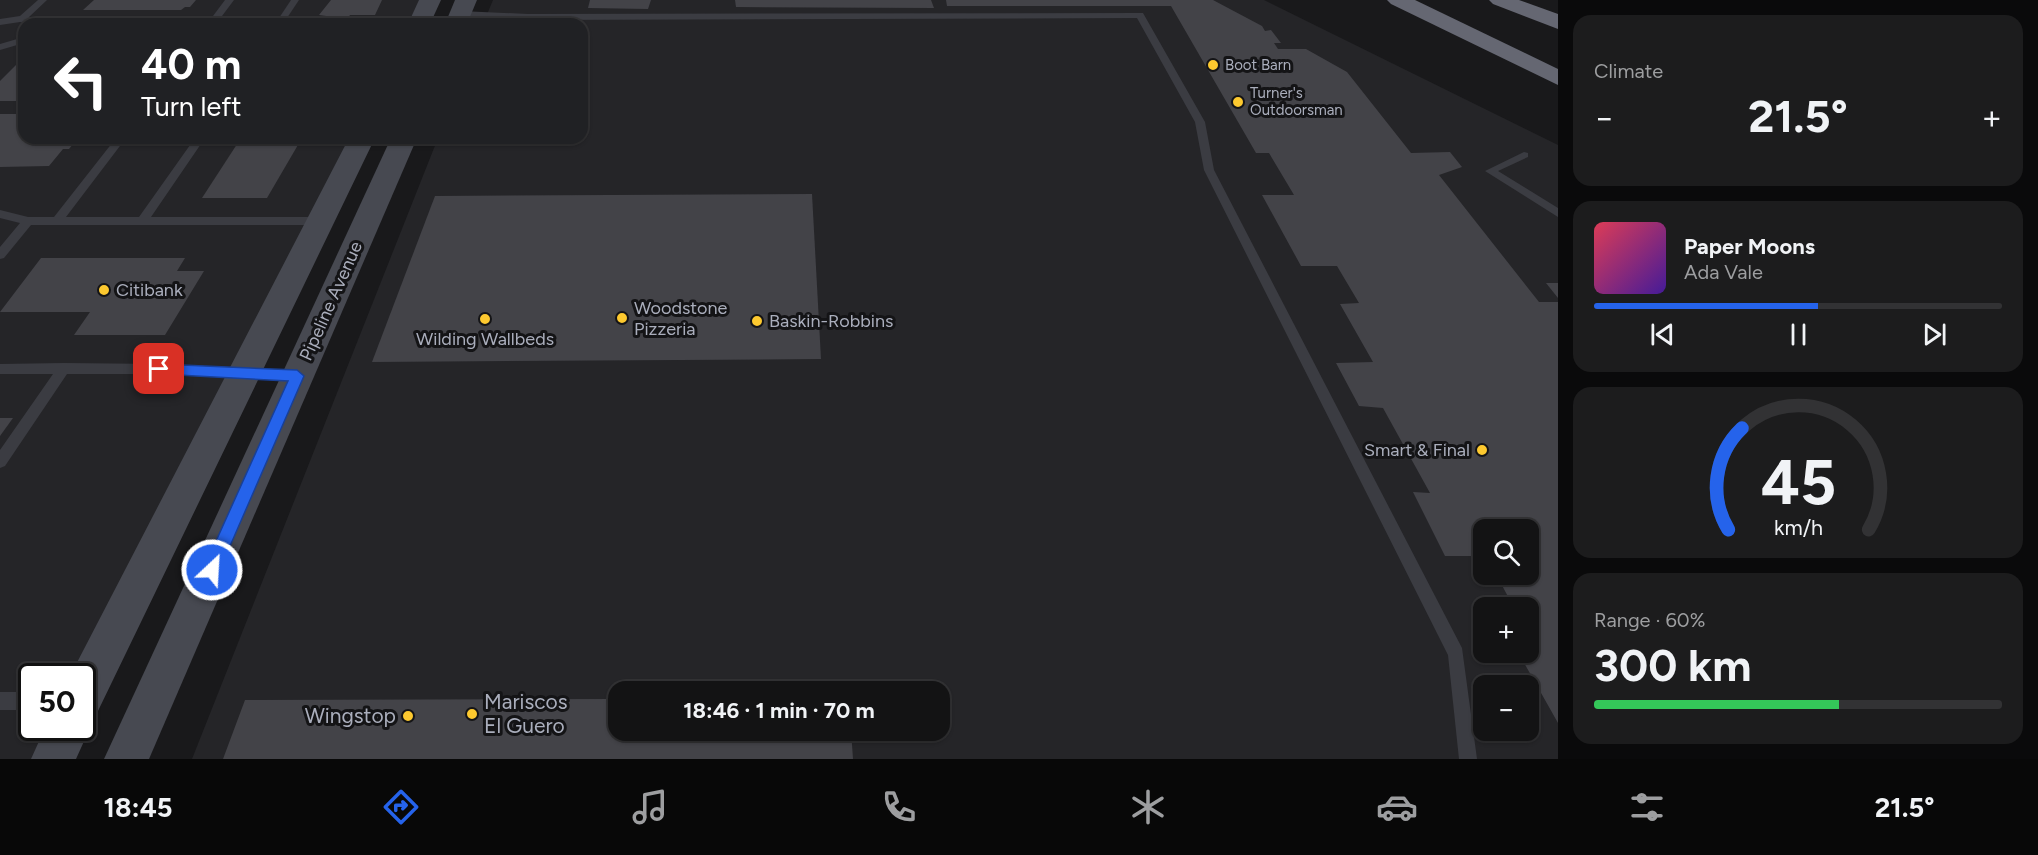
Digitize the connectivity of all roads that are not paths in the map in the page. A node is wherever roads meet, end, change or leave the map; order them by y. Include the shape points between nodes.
1 (42, 0) edge
2 (230, 0) edge
3 (295, 0) edge
4 (430, 0) edge
5 (1398, 0) edge
6 (1413, 0) edge
7 (1500, 0) edge
8 (1509, 0) edge
9 (461, 13) edge
10 (1558, 16) edge
11 (23, 18) edge
12 (215, 18) edge
13 (283, 18) edge
14 (422, 18) edge
15 (18, 20) edge
16 (0, 22) edge
17 (1558, 22) edge
18 (18, 42) edge
19 (0, 47) edge
20 (1558, 58) edge
21 (1558, 78) edge
22 (116, 144) edge
23 (196, 144) edge
24 (359, 144) edge
25 (401, 144) edge
26 (1524, 155) dead end
27 (1558, 213) edge
28 (0, 214) edge
29 (28, 221) junction
30 (142, 221) junction
31 (321, 221) junction
32 (56, 222) junction
33 (0, 255) edge
34 (64, 368) junction
35 (0, 369) edge
36 (244, 374) junction
37 (297, 376) junction
38 (0, 462) edge
39 (96, 670) edge
40 (0, 701) edge
41 (18, 701) edge
42 (62, 741) edge
43 (53, 759) edge
44 (126, 759) edge
45 (1468, 759) edge

1 - 11 lane
2 - 12 lane
3 - 13 lane
4 - 14 main road
5 - 21 highway
6 - 20 highway
7 - 17 highway
8 - 10 highway
9 - 45 lane via 1140,15 1200,122 1209,170 1456,654
15 - 16 lane
18 - 19 lane
22 - 32 lane
23 - 30 lane
24 - 31 main road
25 - 37 main road, Pipeline Avenue
26 - 27 lane via 1490,171
28 - 29 lane
29 - 32 lane
29 - 33 lane
30 - 31 lane
30 - 32 lane
31 - 36 main road
34 - 35 lane
34 - 36 lane
34 - 38 lane
36 - 37 lane
36 - 39 main road
37 - 44 main road, Pipeline Avenue
40 - 41 lane
42 - 43 main road

